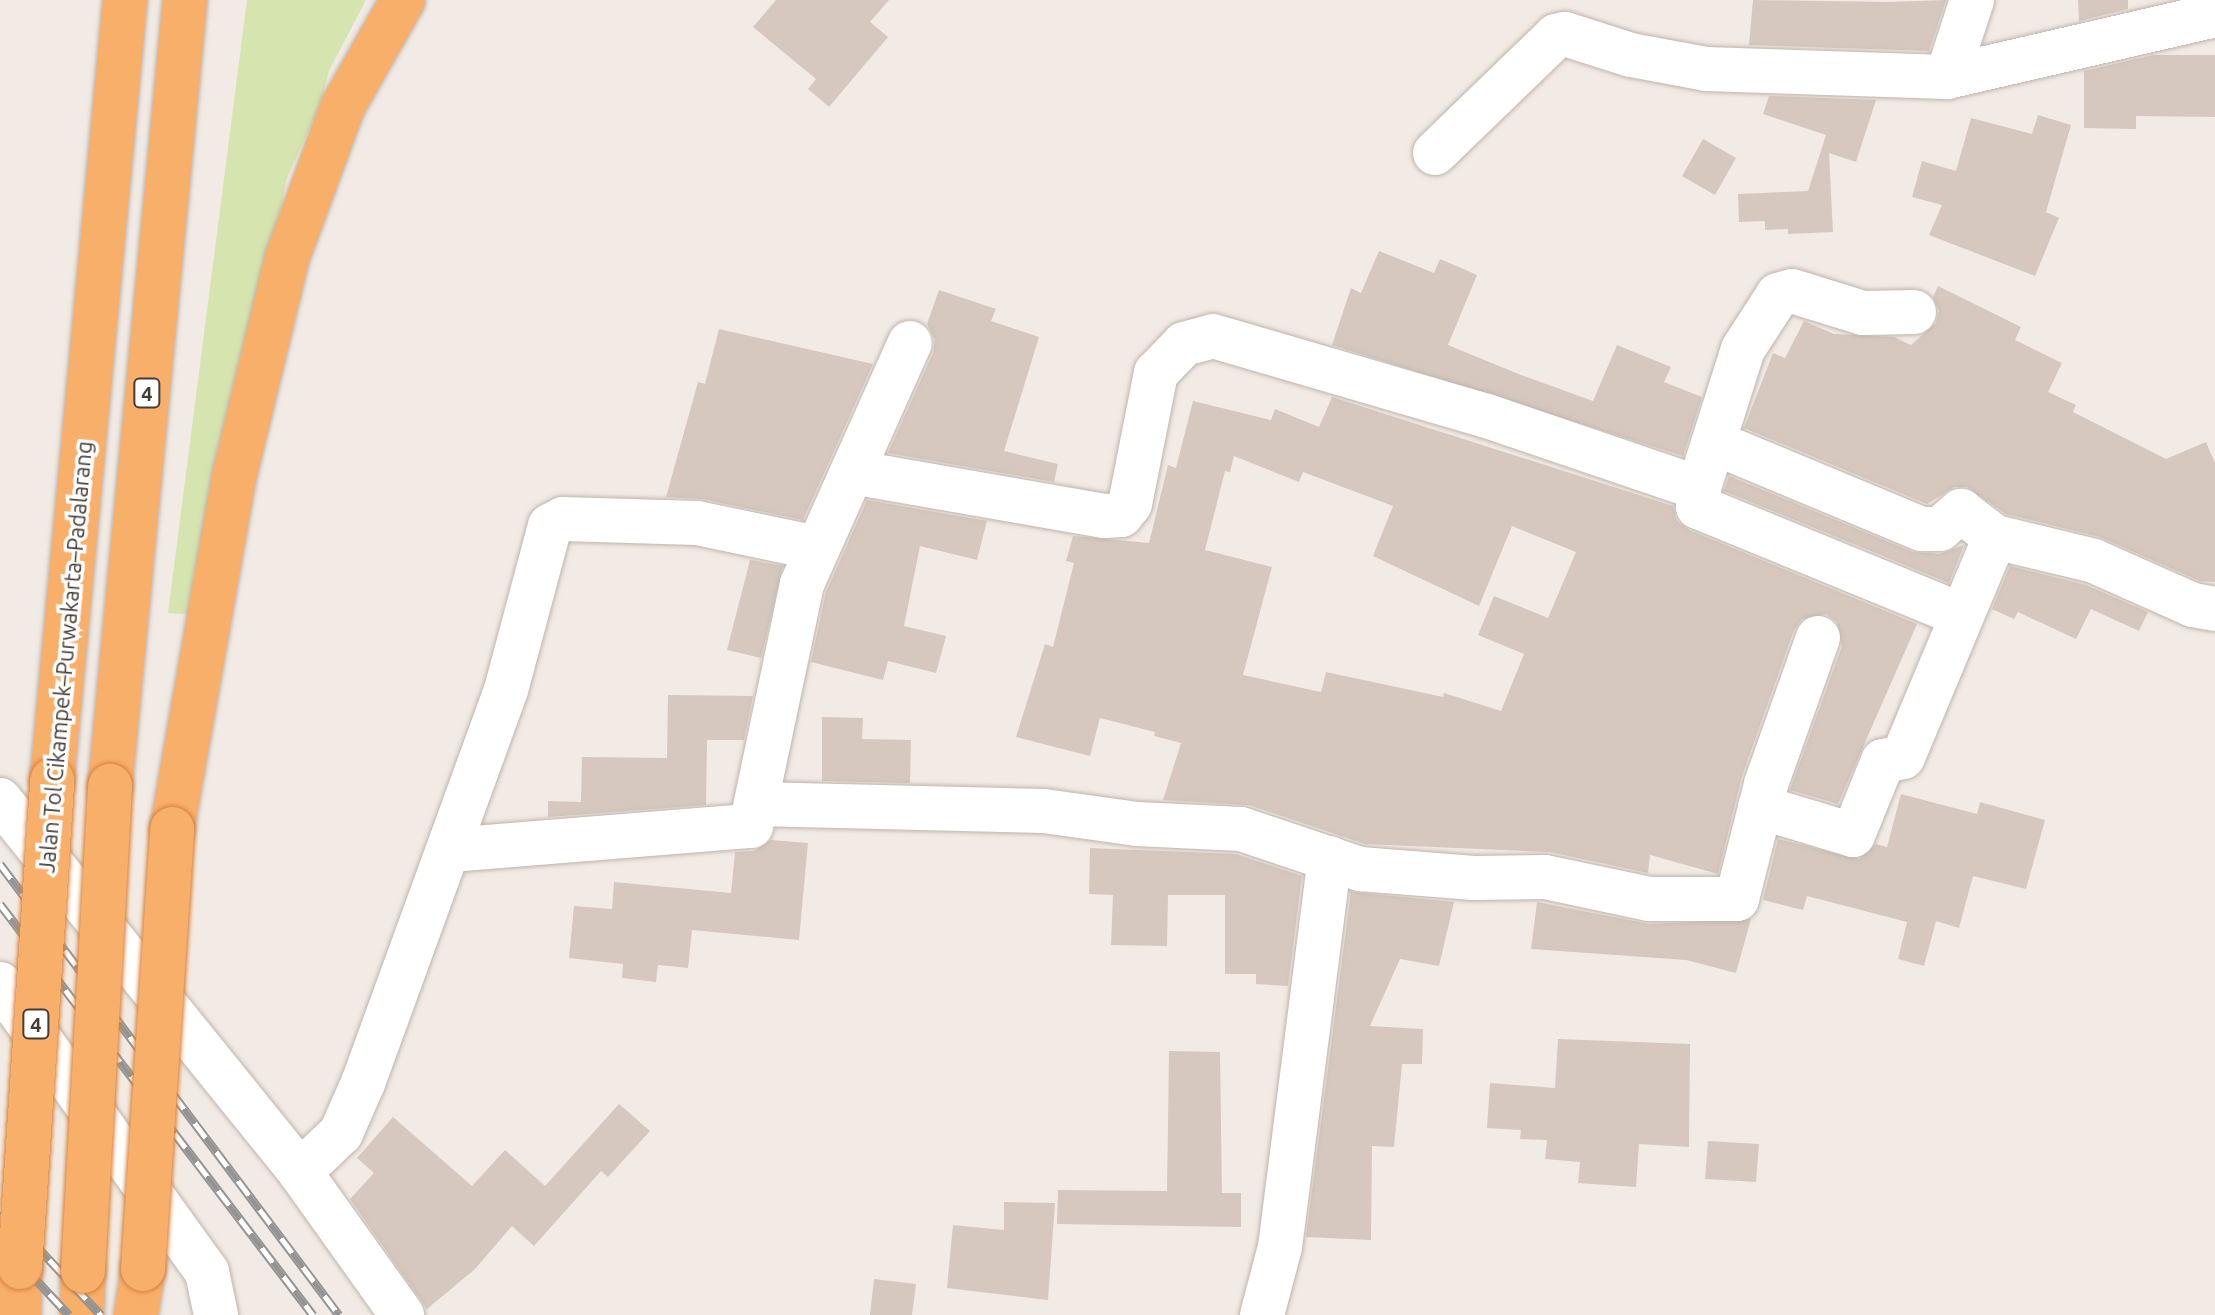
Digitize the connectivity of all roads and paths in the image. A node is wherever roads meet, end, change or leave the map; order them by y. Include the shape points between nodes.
1 (125, 0) edge
2 (185, 0) edge
3 (403, 0) edge
4 (1972, 0) edge
5 (2215, 15) edge
6 (1947, 77) junction
7 (1435, 153) dead end
8 (1914, 312) dead end
9 (910, 343) dead end
10 (1715, 443) junction
11 (852, 472) junction
12 (1699, 488) junction
13 (1995, 537) junction
14 (817, 548) junction
15 (2215, 609) edge
16 (1959, 614) junction
17 (1818, 638) dead end
18 (0, 800) edge
19 (757, 804) junction
20 (1760, 807) junction
21 (450, 850) junction
22 (1330, 858) junction
23 (0, 984) edge
24 (300, 1172) junction
25 (19, 1315) edge
26 (82, 1315) edge
27 (136, 1315) edge
28 (216, 1315) edge
29 (402, 1315) edge
30 (1262, 1315) edge

1 - 25 highway, Jalan Tol Cikampek–Purwakarta–Padalarang / 4, bridge via 52,780
2 - 26 highway, 4, bridge via 110,786
3 - 27 highway, bridge via 343,106 287,258 235,473 172,829
4 - 6 street
5 - 6 street
6 - 7 street via 1706,69 1631,55 1565,34 1556,36
8 - 10 street via 1863,313 1792,291 1778,295 1743,349
9 - 11 street
10 - 12 street
10 - 13 street via 1922,529 1940,529 1961,511
11 - 12 street via 1121,515 1130,504 1156,373 1184,344 1213,336 1487,416
11 - 14 street
12 - 16 street via 1702,511
13 - 15 street via 2094,561 2193,605
13 - 16 street
14 - 19 street via 802,584
14 - 21 street via 697,523 563,519 550,526 506,690
16 - 20 street via 1903,757 1883,761 1853,835
17 - 20 street
18 - 24 street
19 - 21 street via 751,826
19 - 22 street via 1044,811 1137,824 1241,829
20 - 22 street via 1737,899 1649,899 1545,877 1474,878 1360,869
21 - 24 street via 341,1133
22 - 30 street via 1280,1247
23 - 28 street via 207,1272
24 - 29 street

